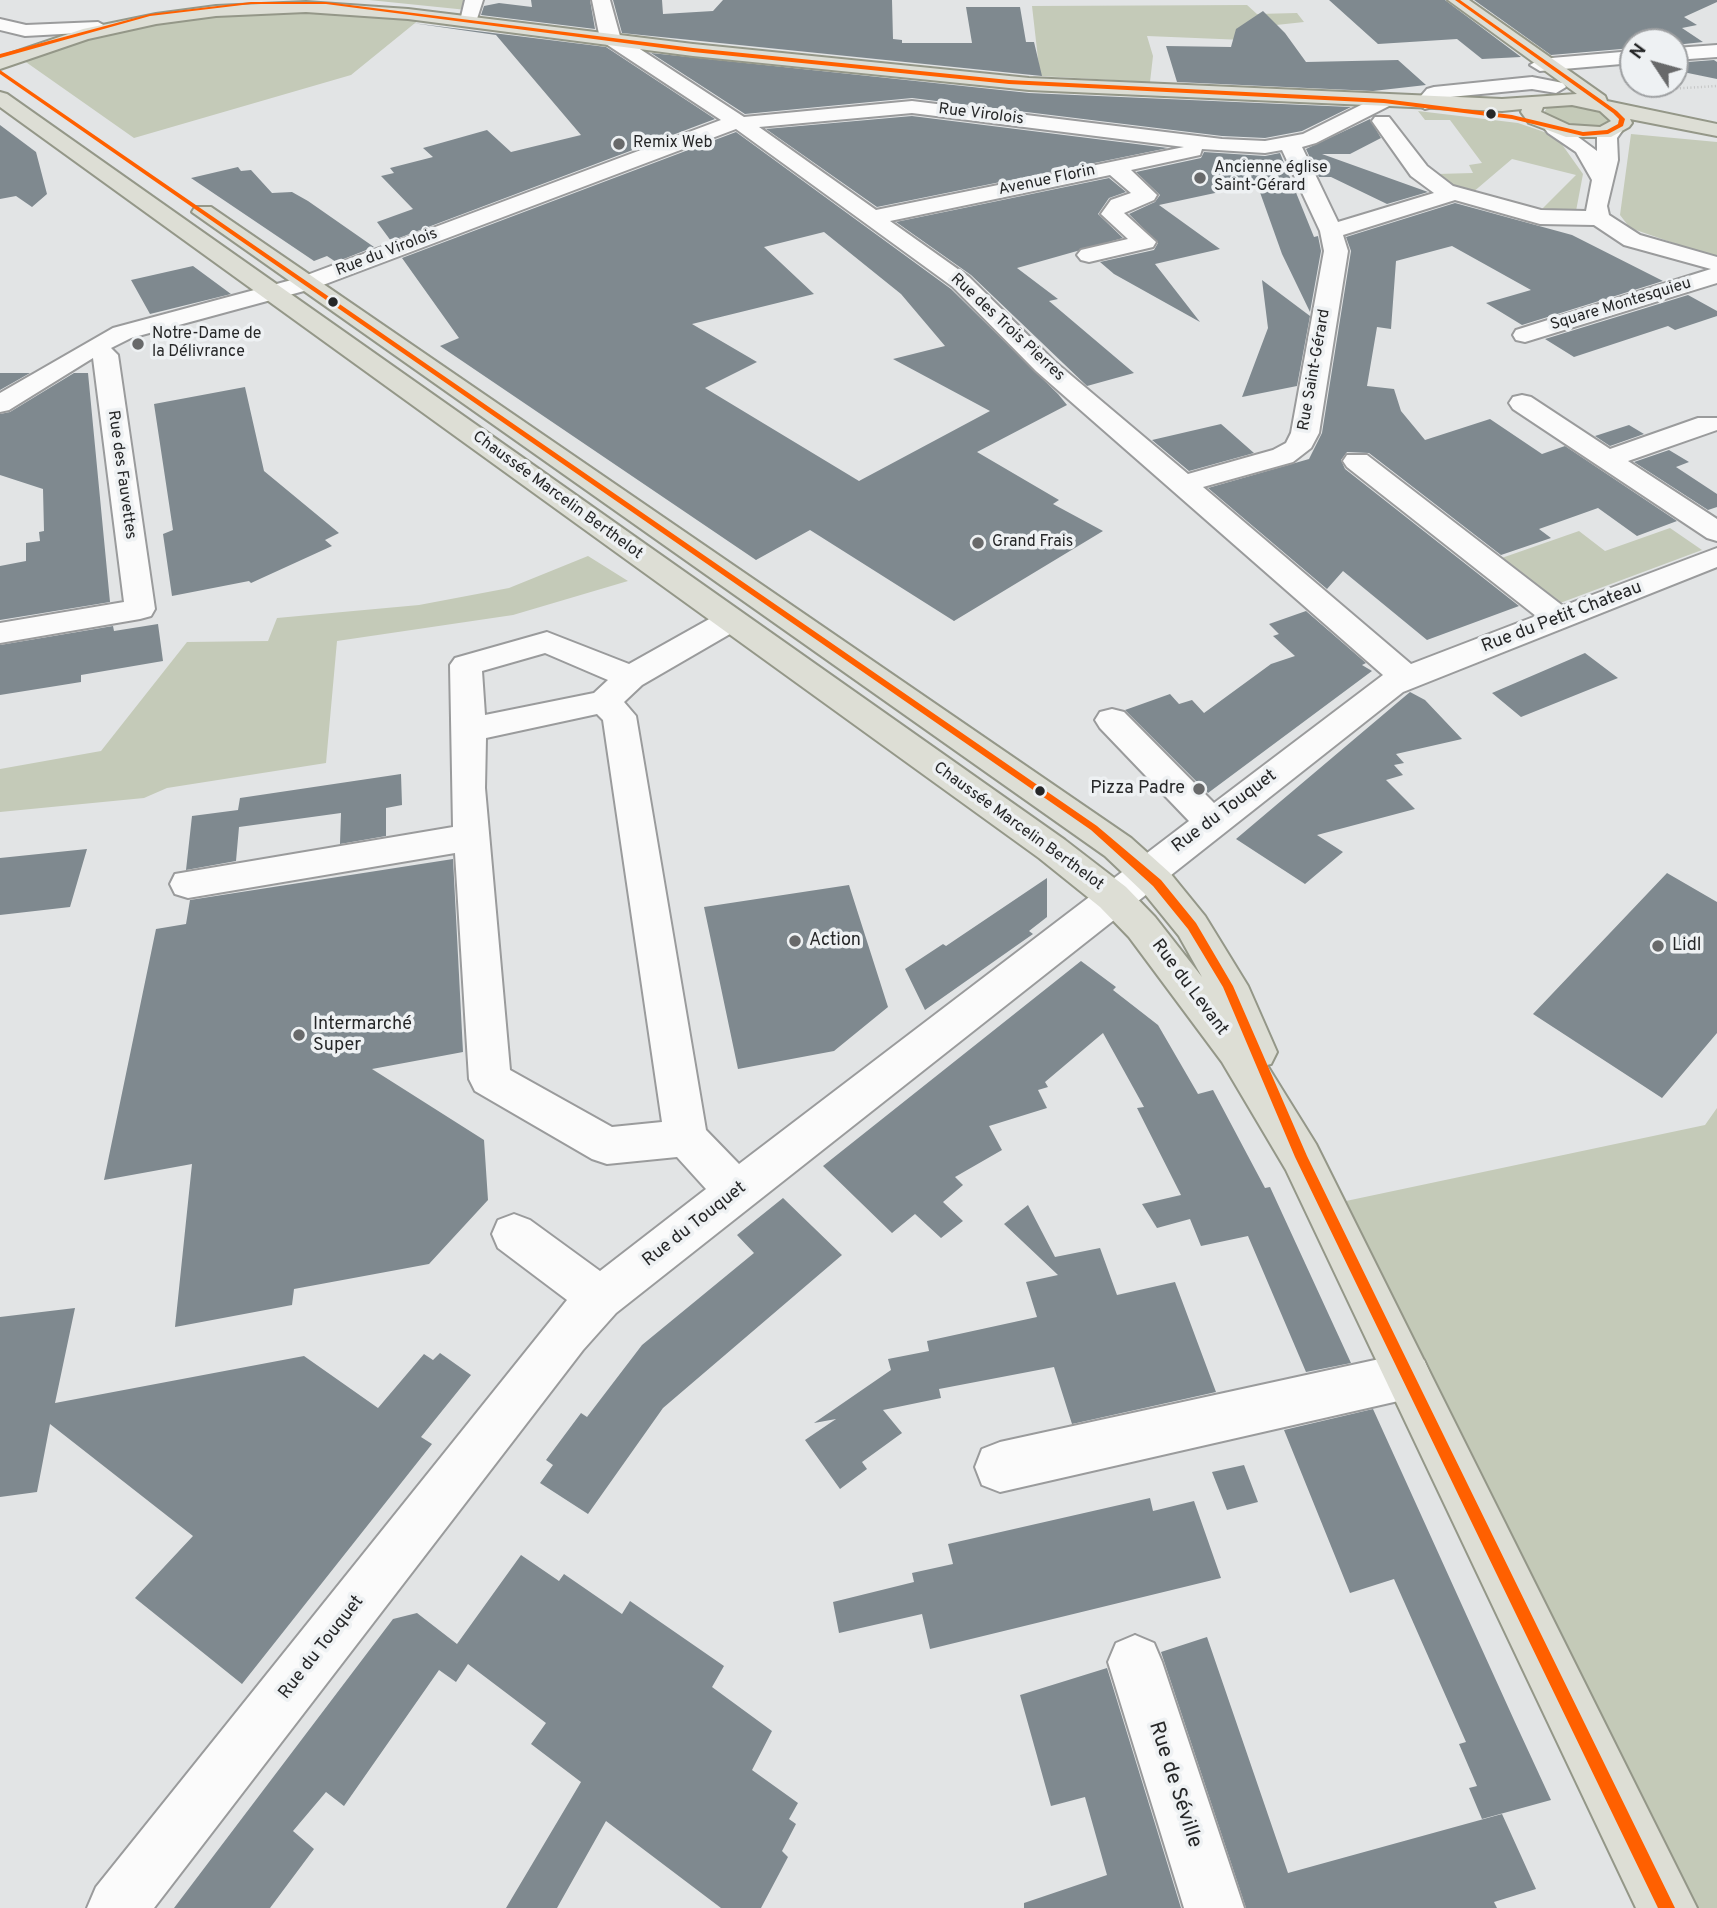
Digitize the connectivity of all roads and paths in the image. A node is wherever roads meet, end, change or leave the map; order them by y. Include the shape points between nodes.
1 (474, 0) edge
2 (601, 0) edge
3 (1457, 0) edge
4 (408, 14) junction
5 (469, 21) junction
6 (0, 24) edge
7 (98, 27) junction
8 (613, 40) junction
9 (666, 47) junction
10 (1717, 51) edge
11 (1689, 53) edge
12 (0, 56) edge
13 (1619, 58) edge
14 (644, 60) junction
15 (1539, 61) junction
16 (0, 63) edge
17 (0, 72) edge
18 (0, 83) edge
19 (1717, 86) edge
20 (1689, 88) edge
21 (1547, 96) junction
22 (0, 98) edge
23 (1383, 111) junction
24 (1612, 119) junction
25 (740, 123) junction
26 (1552, 127) junction
27 (83, 129) junction
28 (1110, 131) junction
29 (1717, 133) edge
30 (1290, 144) junction
31 (1222, 145) junction
32 (1122, 166) junction
33 (1306, 174) junction
34 (1601, 178) junction
35 (1453, 194) junction
36 (871, 218) junction
37 (1599, 218) junction
38 (1331, 230) junction
39 (1089, 255) dead end
40 (1717, 264) edge
41 (1717, 275) edge
42 (307, 283) junction
43 (272, 294) junction
44 (1525, 335) dead end
45 (93, 347) junction
46 (1522, 403) dead end
47 (0, 404) edge
48 (1708, 424) dead end
49 (1607, 459) junction
50 (1357, 461) dead end
51 (1181, 485) junction
52 (1717, 532) edge
53 (1717, 557) edge
54 (1560, 619) junction
55 (730, 620) junction
56 (0, 633) edge
57 (631, 677) junction
58 (1407, 678) junction
59 (604, 702) junction
60 (1112, 720) dead end
61 (469, 730) junction
62 (1212, 823) junction
63 (472, 837) junction
64 (188, 884) dead end
65 (1130, 885) junction
66 (686, 1138) junction
67 (737, 1192) junction
68 (514, 1234) dead end
69 (600, 1298) junction
70 (1408, 1376) junction
71 (1000, 1467) dead end
72 (1135, 1662) dead end
73 (117, 1908) edge
74 (1214, 1908) edge
75 (1667, 1908) edge

1 - 5 street
2 - 8 street
3 - 15 main road
4 - 5 main road
4 - 7 main road via 337,3 269,2 168,12
4 - 16 main road via 306,7 196,13 103,30
5 - 8 main road
6 - 7 street via 25,31
7 - 12 main road
8 - 9 main road
8 - 14 street, Rue des Trois Pierres
9 - 14 main road
9 - 23 main road via 1038,85
10 - 11 street
13 - 15 street
14 - 25 street, Rue des Trois Pierres
15 - 21 main road
15 - 24 main road
17 - 27 main road, Chaussée Marcelin Berthelot
18 - 27 main road via 37,108
19 - 20 path
21 - 23 main road via 1424,103
21 - 24 main road via 1578,99
21 - 26 main road via 1531,110 1532,116
22 - 43 main road, Chaussée Marcelin Berthelot
23 - 26 main road via 1499,115
23 - 30 street
23 - 35 street via 1424,177
24 - 26 main road via 1583,134
24 - 29 main road
24 - 34 street
25 - 28 street, Rue Virolois via 912,107
25 - 36 street, Rue des Trois Pierres
25 - 42 street, Rue du Virolois
26 - 34 street via 1583,148
27 - 42 main road, Chaussée Marcelin Berthelot
28 - 31 street, Rue Virolois
28 - 32 street
30 - 31 street
30 - 33 street, Rue Saint-Gérard
31 - 32 street, Avenue Florin
31 - 33 street
32 - 36 street, Avenue Florin
32 - 39 street via 1146,195 1119,205 1112,214 1145,242
33 - 38 street, Rue Saint-Gérard
34 - 37 street via 1596,206
35 - 37 street via 1540,217
35 - 38 street
36 - 51 street, Rue des Trois Pierres via 961,282 1045,366
37 - 40 street via 1632,240
38 - 51 street, Rue Saint-Gérard via 1336,251 1301,442 1283,456
41 - 44 street, Square Montesquieu
42 - 43 street, Rue du Virolois
42 - 65 main road, Chaussée Marcelin Berthelot via 1094,828
43 - 45 street, Rue du Virolois via 136,329
43 - 55 main road, Chaussée Marcelin Berthelot
45 - 47 street, Rue du Virolois
45 - 56 street, Rue des Fauvettes via 105,355 139,609
46 - 49 street
48 - 49 street
49 - 52 street
50 - 54 street
51 - 58 street, Rue des Trois Pierres
53 - 54 street, Rue du Petit Chateau
54 - 58 street, Rue du Petit Chateau
55 - 57 street
55 - 65 main road, Chaussée Marcelin Berthelot via 1052,849
57 - 59 street
57 - 61 street via 547,642 467,665
58 - 62 street, Rue du Touquet via 1391,684
59 - 61 street
59 - 66 street via 619,716
60 - 62 street
61 - 63 street
62 - 65 street, Rue du Touquet
63 - 64 street
63 - 66 street via 490,1079 607,1146
65 - 67 street, Rue du Touquet
65 - 70 main road, Rue du Levant via 1142,927 1198,996 1301,1157
66 - 67 street
67 - 69 street, Rue du Touquet
68 - 69 street
69 - 73 street, Rue du Touquet via 566,1334
70 - 71 street
70 - 75 main road, Rue du Levant
72 - 74 street, Rue de Séville

